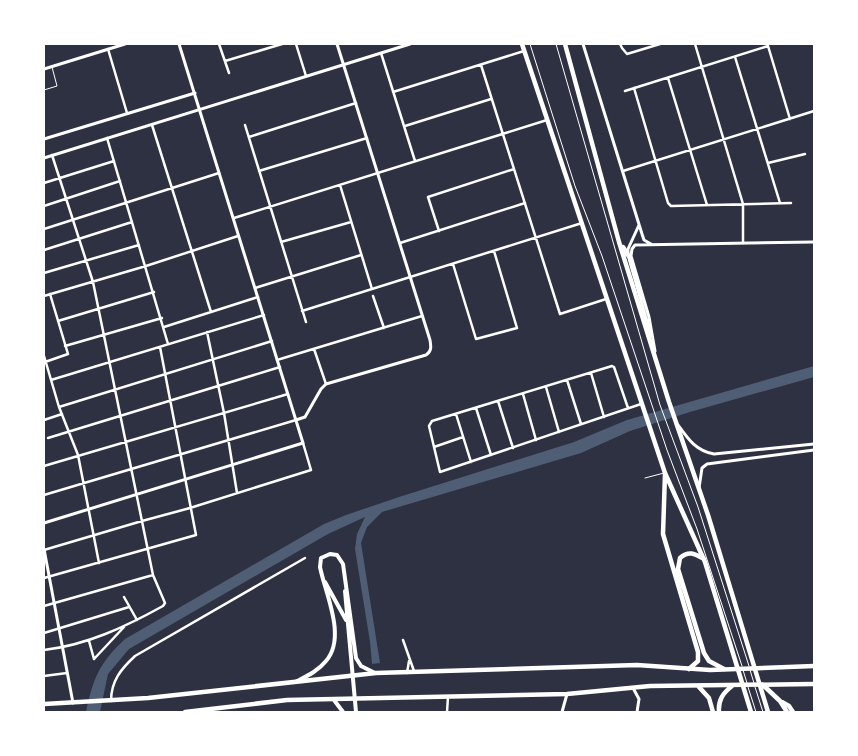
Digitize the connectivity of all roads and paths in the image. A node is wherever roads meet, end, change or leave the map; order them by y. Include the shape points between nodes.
1 (125, 44) edge
2 (179, 44) edge
3 (219, 44) edge
4 (282, 44) edge
5 (296, 44) edge
6 (337, 44) edge
7 (410, 44) edge
8 (522, 44) edge
9 (530, 44) edge
10 (556, 44) edge
11 (565, 44) edge
12 (583, 44) edge
13 (620, 44) edge
14 (658, 44) edge
15 (695, 44) edge
16 (108, 49) junction
17 (524, 51) junction
18 (380, 53) junction
19 (735, 57) junction
20 (225, 61) junction
21 (343, 64) junction
22 (481, 65) junction
23 (52, 66) junction
24 (702, 67) junction
25 (44, 69) edge
26 (229, 73) dead end
27 (306, 76) junction
28 (668, 78) junction
29 (634, 88) junction
30 (44, 90) edge
31 (626, 91) dead end
32 (393, 92) junction
33 (195, 93) junction
34 (492, 99) junction
35 (356, 103) junction
36 (200, 110) junction
37 (814, 111) edge
38 (127, 113) junction
39 (790, 119) junction
40 (547, 120) junction
41 (152, 125) junction
42 (245, 125) dead end
43 (404, 126) junction
44 (757, 129) junction
45 (503, 134) junction
46 (249, 137) junction
47 (44, 138) edge
48 (107, 138) junction
49 (367, 138) junction
50 (724, 140) junction
51 (690, 150) junction
52 (805, 154) dead end
53 (52, 155) junction
54 (44, 158) edge
55 (114, 161) junction
56 (415, 161) junction
57 (656, 161) junction
58 (768, 163) junction
59 (514, 169) junction
60 (259, 171) junction
61 (623, 171) junction
62 (219, 173) junction
63 (378, 173) junction
64 (60, 178) junction
65 (120, 181) junction
66 (44, 183) edge
67 (340, 185) junction
68 (172, 188) junction
69 (66, 198) junction
70 (126, 202) junction
71 (525, 203) junction
72 (791, 203) dead end
73 (743, 204) junction
74 (780, 204) junction
75 (707, 205) junction
76 (44, 206) edge
77 (270, 207) junction
78 (234, 218) junction
79 (73, 219) junction
80 (132, 222) junction
81 (351, 222) junction
82 (582, 223) junction
83 (639, 225) junction
84 (44, 228) edge
85 (439, 231) junction
86 (239, 235) junction
87 (536, 238) junction
88 (79, 239) junction
89 (281, 242) junction
90 (619, 242) junction
91 (814, 242) edge
92 (400, 243) junction
93 (744, 243) junction
94 (651, 244) junction
95 (139, 245) junction
96 (44, 250) edge
97 (192, 251) junction
98 (494, 251) junction
99 (361, 255) junction
100 (628, 255) junction
101 (86, 261) junction
102 (453, 264) junction
103 (146, 266) junction
104 (44, 273) edge
105 (292, 277) junction
106 (410, 277) junction
107 (93, 282) junction
108 (255, 288) junction
109 (372, 289) junction
110 (154, 292) junction
111 (50, 294) junction
112 (44, 296) edge
113 (373, 296) dead end
114 (258, 297) junction
115 (608, 299) junction
116 (98, 309) junction
117 (302, 311) junction
118 (211, 312) junction
119 (264, 316) junction
120 (423, 316) junction
121 (162, 318) junction
122 (58, 321) junction
123 (306, 322) dead end
124 (164, 327) junction
125 (384, 328) junction
126 (207, 332) junction
127 (104, 335) junction
128 (272, 341) junction
129 (168, 344) junction
130 (65, 346) junction
131 (160, 347) junction
132 (314, 349) junction
133 (44, 356) edge
134 (655, 358) junction
135 (213, 360) junction
136 (277, 360) junction
137 (45, 362) junction
138 (110, 362) junction
139 (280, 367) junction
140 (591, 373) junction
141 (166, 374) junction
142 (51, 380) junction
143 (567, 380) junction
144 (326, 384) junction
145 (218, 386) junction
146 (546, 387) junction
147 (115, 390) junction
148 (288, 394) junction
149 (523, 394) junction
150 (171, 400) junction
151 (498, 401) junction
152 (642, 404) junction
153 (60, 408) junction
154 (476, 408) junction
155 (628, 408) junction
156 (224, 413) junction
157 (62, 414) junction
158 (456, 414) junction
159 (121, 415) junction
160 (604, 417) junction
161 (44, 420) edge
162 (296, 420) junction
163 (676, 421) junction
164 (581, 424) junction
165 (176, 427) junction
166 (69, 431) junction
167 (559, 432) junction
168 (463, 437) junction
169 (48, 438) dead end
170 (228, 440) junction
171 (536, 440) junction
172 (126, 441) junction
173 (303, 443) junction
174 (814, 444) edge
175 (434, 446) junction
176 (513, 448) junction
177 (814, 450) edge
178 (180, 454) junction
179 (78, 455) junction
180 (491, 455) junction
181 (471, 462) junction
182 (232, 465) junction
183 (44, 466) edge
184 (132, 468) junction
185 (665, 473) junction
186 (645, 478) dead end
187 (185, 479) junction
188 (83, 483) junction
189 (699, 488) junction
190 (137, 494) junction
191 (238, 494) junction
192 (44, 495) edge
193 (190, 508) junction
194 (89, 509) junction
195 (142, 521) junction
196 (44, 523) edge
197 (94, 536) junction
198 (148, 548) junction
199 (44, 550) edge
200 (304, 558) dead end
201 (704, 559) junction
202 (99, 563) junction
203 (344, 572) junction
204 (154, 575) junction
205 (322, 576) junction
206 (49, 577) junction
207 (44, 578) edge
208 (724, 580) junction
209 (714, 584) junction
210 (124, 597) dead end
211 (54, 603) junction
212 (44, 606) edge
213 (129, 607) junction
214 (137, 620) junction
215 (125, 626) junction
216 (348, 626) junction
217 (59, 629) junction
218 (44, 633) edge
219 (403, 640) dead end
220 (89, 641) junction
221 (63, 648) junction
222 (44, 650) edge
223 (410, 660) junction
224 (813, 665) edge
225 (689, 669) junction
226 (724, 669) junction
227 (407, 672) junction
228 (414, 672) junction
229 (67, 673) junction
230 (376, 673) junction
231 (44, 676) edge
232 (297, 681) junction
233 (814, 684) edge
234 (763, 685) junction
235 (732, 686) junction
236 (699, 687) junction
237 (633, 688) junction
238 (567, 694) junction
239 (448, 697) junction
240 (334, 700) junction
241 (109, 701) junction
242 (780, 701) junction
243 (73, 703) junction
244 (44, 704) edge
245 (184, 712) edge
246 (343, 712) edge
247 (356, 712) edge
248 (446, 712) edge
249 (562, 712) edge
250 (637, 712) edge
251 (713, 712) edge
252 (719, 712) edge
253 (751, 712) edge
254 (756, 712) edge
255 (763, 712) edge
256 (768, 712) edge
257 (787, 712) edge
258 (793, 712) edge

1 - 16 street
2 - 33 street
3 - 20 street
4 - 20 street
5 - 27 street
6 - 21 street
7 - 18 street
8 - 17 main road
9 - 209 lane
10 - 208 lane via 660,405
11 - 90 main road
12 - 61 street
13 - 14 street via 627,54
15 - 24 street
16 - 23 street
16 - 38 street
17 - 22 street
17 - 40 main road
18 - 21 street
18 - 32 street
19 - 24 street
19 - 39 street via 768,46
19 - 44 street
20 - 26 street
21 - 27 street
21 - 35 street
22 - 32 street
22 - 34 street
23 - 25 street
23 - 30 lane via 57,86
24 - 28 street
24 - 50 street
27 - 36 street
28 - 29 street
28 - 51 street
29 - 31 street
29 - 57 street
32 - 43 street
33 - 36 street
33 - 38 street
34 - 43 street
34 - 45 street
35 - 46 street
35 - 49 street
36 - 41 street
36 - 62 street
37 - 39 street
38 - 47 street
39 - 44 street
40 - 45 street
40 - 82 main road
41 - 48 street
41 - 68 street
42 - 46 street
43 - 56 street
44 - 50 street
44 - 58 street
45 - 56 street
45 - 59 street
46 - 60 street
48 - 53 street
48 - 55 street
49 - 60 street
49 - 63 street
50 - 51 street
50 - 73 street
51 - 57 street
51 - 75 street
52 - 58 street
53 - 54 street
53 - 64 street
55 - 64 street
55 - 65 street
56 - 63 street
57 - 61 street
57 - 75 street via 671,206
58 - 74 street
59 - 71 street
59 - 85 street via 428,197
60 - 77 street
61 - 83 street
62 - 68 street
62 - 78 street
63 - 67 street
63 - 92 street
64 - 66 street
64 - 69 street
65 - 69 street
65 - 70 street
67 - 77 street
67 - 81 street
68 - 70 street
68 - 97 street
69 - 76 street
69 - 79 street
70 - 79 street
70 - 80 street
71 - 85 street
71 - 87 street
72 - 74 street
73 - 74 street
73 - 75 street
73 - 93 street
77 - 78 street
77 - 89 street
78 - 86 street
79 - 84 street
79 - 88 street
80 - 88 street
80 - 95 street
81 - 89 street
81 - 99 street
82 - 87 street
82 - 115 main road
83 - 94 street via 644,240
83 - 100 street
85 - 92 street
86 - 97 street
86 - 108 street
87 - 98 street
87 - 115 street via 560,314
88 - 96 street
88 - 101 street
89 - 105 street
90 - 100 main road
90 - 134 main road
91 - 93 street
92 - 106 street
93 - 94 street
94 - 134 street via 634,246 631,256 651,323
95 - 101 street
95 - 103 street
97 - 103 street
97 - 118 street
98 - 102 street
98 - 102 street via 517,328 476,339
99 - 105 street
99 - 109 street
100 - 134 street
101 - 104 street
101 - 107 street
102 - 106 street
103 - 107 street
103 - 110 street
105 - 108 street
105 - 117 street
106 - 109 street
106 - 120 street
107 - 111 street
107 - 116 street
108 - 114 street
109 - 117 street
110 - 116 street
110 - 121 street
111 - 112 street
111 - 122 street
113 - 125 street
114 - 118 street
114 - 119 street
115 - 152 main road
116 - 122 street
116 - 127 street
117 - 123 street
118 - 124 street
119 - 126 street
119 - 128 street
120 - 125 street
120 - 144 street via 430,340 429,353
121 - 124 street
121 - 127 street
122 - 130 street
124 - 129 street
125 - 132 street
126 - 129 street
126 - 135 street
127 - 130 street
127 - 138 street
128 - 135 street
128 - 136 street
129 - 131 street
130 - 137 street via 68,354
131 - 138 street
131 - 141 street
132 - 136 street
132 - 144 street
133 - 137 street
134 - 163 main road
135 - 141 street
135 - 145 street
136 - 139 street
137 - 142 street
138 - 142 street
138 - 147 street
139 - 145 street
139 - 148 street
140 - 143 street
140 - 155 street via 614,366
140 - 160 street
141 - 147 street
141 - 150 street
142 - 153 street
143 - 146 street
143 - 164 street
144 - 162 street via 305,417
145 - 150 street
145 - 156 street
146 - 149 street
146 - 167 street
147 - 153 street
147 - 159 street
148 - 156 street
148 - 162 street
149 - 151 street
149 - 171 street
150 - 159 street
150 - 165 street
151 - 154 street
151 - 176 street
152 - 155 street
152 - 185 main road
153 - 157 street
154 - 158 street
154 - 180 street
155 - 160 street
156 - 165 street
156 - 170 street
157 - 161 street
157 - 166 street
158 - 168 street
158 - 175 street via 430,423
159 - 166 street
159 - 172 street
160 - 164 street
162 - 170 street
162 - 173 street
163 - 174 street via 689,441 708,454
163 - 189 main road
164 - 167 street
165 - 172 street
165 - 178 street
166 - 169 street
166 - 179 street
167 - 171 street
168 - 175 street
168 - 181 street
170 - 178 street
170 - 182 street
171 - 176 street
172 - 179 street
172 - 184 street
173 - 182 street
173 - 191 street via 311,470
175 - 181 street via 440,472
176 - 180 street
177 - 189 street via 707,464 702,468
178 - 184 street
178 - 187 street
179 - 183 street
179 - 188 street
180 - 181 street
182 - 187 street
182 - 191 street
184 - 188 street
184 - 190 street
185 - 186 lane
185 - 201 main road
185 - 225 main road via 662,532 698,652 698,662
187 - 190 street
187 - 193 street
188 - 192 street
188 - 194 street
189 - 208 main road
190 - 194 street
190 - 195 street
191 - 193 street
193 - 195 street
193 - 198 street via 196,535
194 - 196 street
194 - 197 street
195 - 197 street
195 - 198 street
197 - 199 street
197 - 202 street
198 - 202 street
198 - 204 street
199 - 206 street
200 - 241 street via 135,656 117,675
201 - 209 main road
201 - 226 main road via 692,553 686,554 680,558 678,569 704,653
202 - 206 street
203 - 205 main road via 340,558 330,554 321,558
203 - 216 main road
203 - 230 main road via 356,658 361,666
204 - 211 street
204 - 214 street via 163,606
205 - 216 main road
205 - 232 main road via 333,617 333,646 322,665
206 - 207 street
206 - 211 street
208 - 255 lane
208 - 256 main road
209 - 253 main road
209 - 254 lane
210 - 213 street
211 - 212 street
211 - 217 street
213 - 214 street
213 - 217 street
214 - 215 street
215 - 220 street
215 - 220 street via 94,659
216 - 247 main road
217 - 218 street
217 - 221 street
219 - 223 street
220 - 221 street
221 - 222 street
221 - 229 street
223 - 227 street
223 - 228 street
224 - 226 main road
225 - 226 main road
225 - 228 main road via 637,665
227 - 228 main road
227 - 230 main road
229 - 231 street
229 - 243 street
230 - 232 main road
232 - 241 main road
233 - 234 main road
234 - 235 main road
234 - 242 main road
235 - 236 main road
235 - 252 main road via 721,698
236 - 237 main road
236 - 251 main road
237 - 238 main road
237 - 250 street via 639,699
238 - 239 main road
238 - 249 street
239 - 240 main road
239 - 248 street
240 - 245 main road via 288,700
240 - 246 main road
241 - 243 main road
242 - 257 main road
242 - 258 main road
243 - 244 main road

